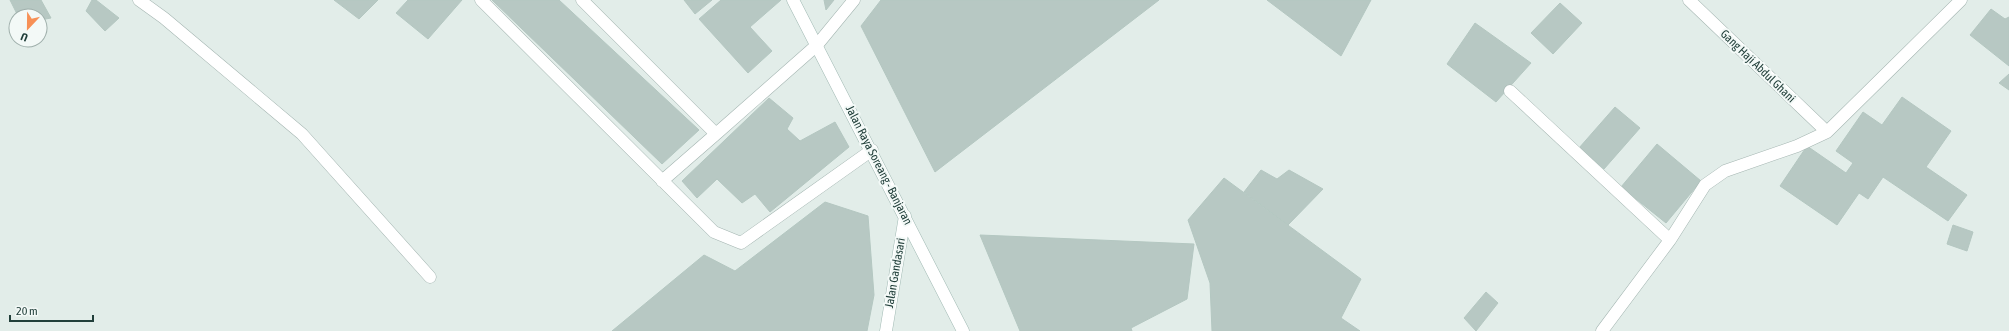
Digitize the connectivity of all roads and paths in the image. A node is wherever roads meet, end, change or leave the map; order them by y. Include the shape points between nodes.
1 (139, 0) edge
2 (481, 0) edge
3 (582, 0) edge
4 (793, 0) edge
5 (854, 0) edge
6 (1689, 0) edge
7 (1961, 0) edge
8 (817, 45) junction
9 (1510, 91) dead end
10 (1827, 132) junction
11 (716, 134) junction
12 (872, 150) junction
13 (662, 181) junction
14 (905, 216) junction
15 (1670, 240) junction
16 (430, 277) dead end
17 (886, 331) edge
18 (962, 331) edge
19 (1602, 331) edge

1 - 16 street via 302,134
2 - 13 street
3 - 11 street
4 - 8 street, Jalan Raya Soreang - Banjaran
5 - 8 street
6 - 10 street, Gang Haji Abdul Ghani
7 - 10 street
8 - 11 street
8 - 12 street, Jalan Raya Soreang - Banjaran
9 - 15 street
10 - 15 street via 1797,146 1725,170 1705,185
11 - 13 street
12 - 13 street via 741,244 714,232
12 - 14 street, Jalan Raya Soreang - Banjaran
14 - 17 street, Jalan Gandasari
14 - 18 street, Jalan Raya Soreang - Banjaran
15 - 19 street

